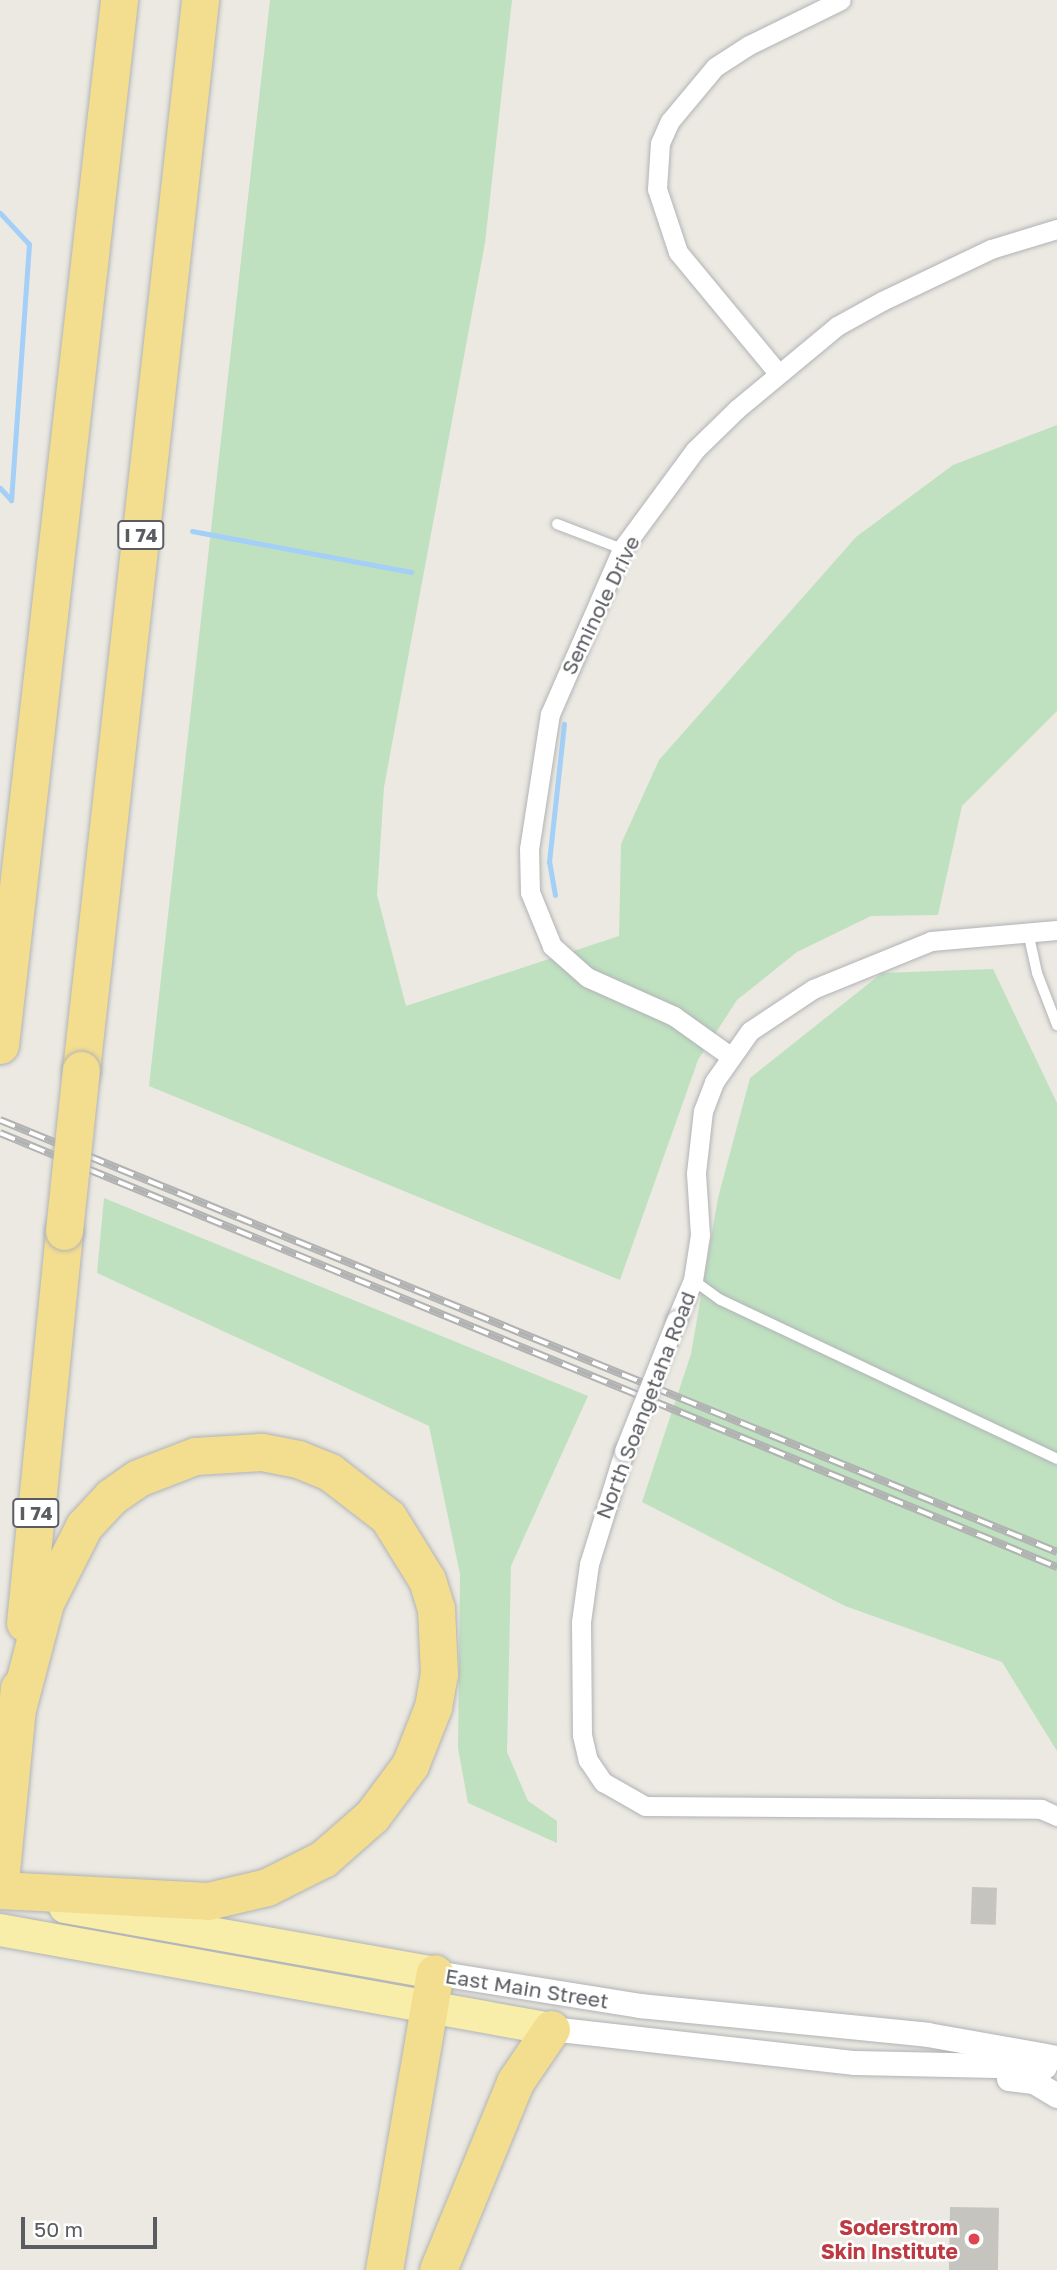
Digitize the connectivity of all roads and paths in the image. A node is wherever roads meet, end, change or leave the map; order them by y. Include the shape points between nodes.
1 (118, 0) edge
2 (200, 0) edge
3 (841, 0) edge
4 (1057, 229) edge
5 (778, 373) junction
6 (557, 524) dead end
7 (622, 549) junction
8 (1057, 930) edge
9 (1028, 931) junction
10 (1057, 1025) edge
11 (0, 1045) edge
12 (730, 1056) junction
13 (693, 1280) junction
14 (1057, 1460) edge
15 (16, 1713) junction
16 (1057, 1816) edge
17 (0, 1881) edge
18 (0, 1889) edge
19 (0, 1895) edge
20 (0, 1930) edge
21 (435, 1973) junction
22 (429, 2009) junction
23 (551, 2029) junction
24 (1057, 2058) edge
25 (1057, 2067) edge
26 (925, 2068) junction
27 (1057, 2096) edge
28 (384, 2270) edge
29 (438, 2270) edge

1 - 11 highway
2 - 15 highway, I 74, bridge via 81,1069
3 - 5 street via 715,67 670,121 655,168 660,207 678,252
4 - 5 street, Seminole Drive via 992,249 926,277 837,326
5 - 7 street, Seminole Drive via 695,450
6 - 7 lane
7 - 12 street, Seminole Drive via 551,714 529,849 530,892 552,946 568,964 674,1016
8 - 9 street, North Soangetaha Road
9 - 10 lane
9 - 12 street, North Soangetaha Road via 931,941 847,972 776,1012 750,1031
12 - 13 street, North Soangetaha Road via 703,1111 696,1173 700,1235
13 - 14 lane via 721,1300
13 - 16 street, North Soangetaha Road, bridge via 624,1451 592,1552 581,1622 582,1735 588,1760 603,1782 645,1806 1041,1809
15 - 17 highway, I 74
15 - 18 highway via 45,1603 84,1526 111,1497 138,1478 195,1456 261,1452 298,1459 330,1472 387,1517 421,1568 436,1609 439,1674 433,1707 410,1765 372,1816 323,1858 267,1887 208,1901
19 - 21 main road, East Main Street
20 - 22 main road, East Main Street
21 - 22 highway
21 - 24 street, East Main Street via 640,2006 928,2035
22 - 23 main road, East Main Street
22 - 28 highway
23 - 26 street, East Main Street via 665,2045
23 - 29 highway via 515,2082
25 - 26 street, East Main Street
26 - 27 street via 1034,2082

